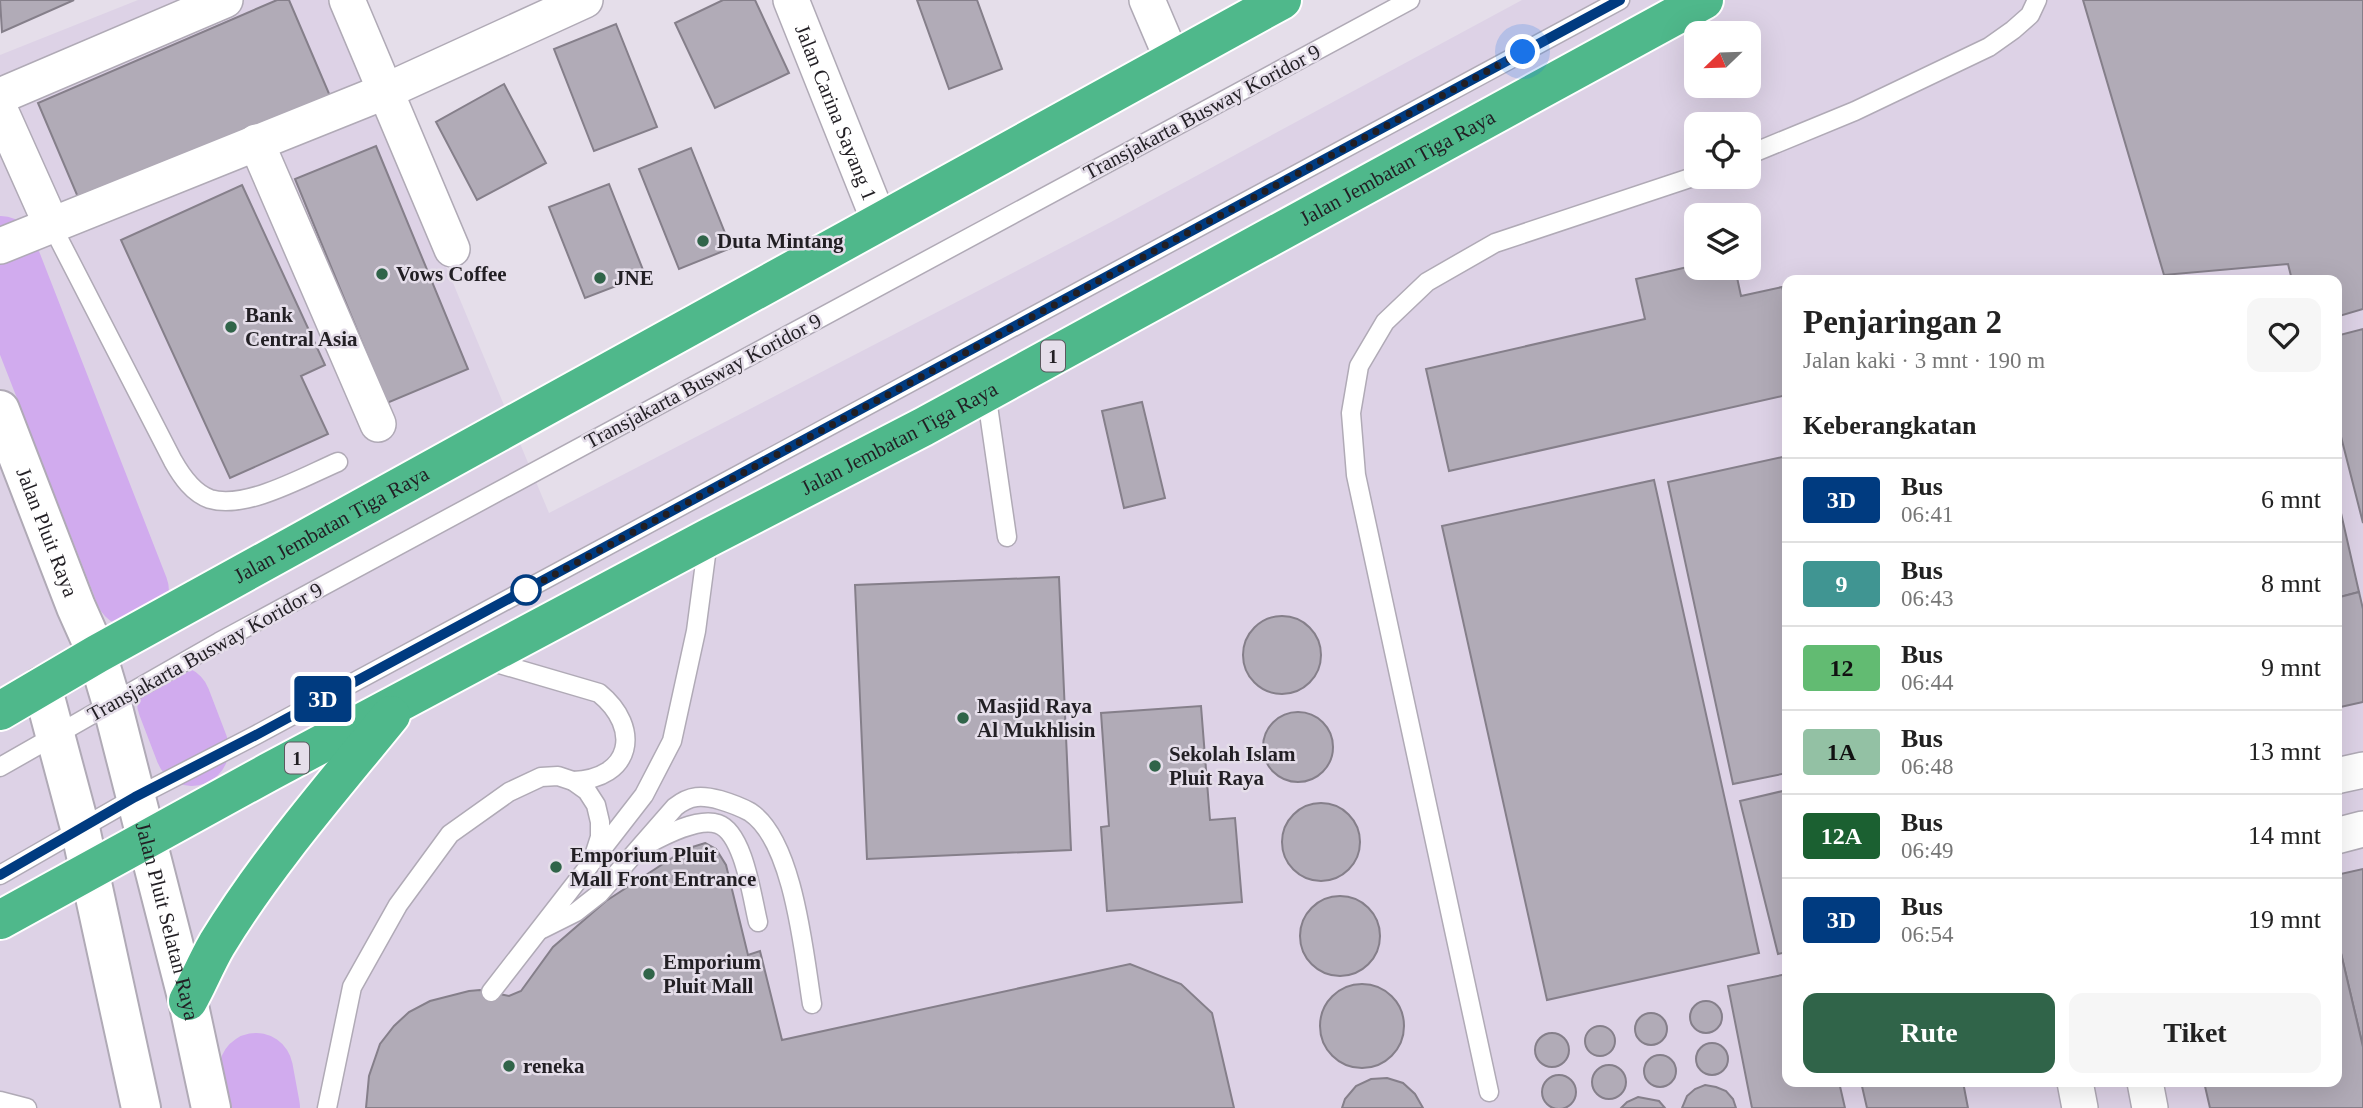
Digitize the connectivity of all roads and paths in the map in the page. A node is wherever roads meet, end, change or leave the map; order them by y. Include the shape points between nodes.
1 (225, 0) edge
2 (348, 0) edge
3 (585, 0) edge
4 (791, 0) edge
5 (1147, 0) edge
6 (1282, 0) edge
7 (1410, 0) edge
8 (1620, 0) edge
9 (1704, 0) edge
10 (2037, 0) edge
11 (1173, 61) junction
12 (386, 91) junction
13 (0, 96) edge
14 (0, 110) edge
15 (256, 142) junction
16 (1761, 150) edge
17 (1684, 180) edge
18 (880, 223) junction
19 (26, 234) edge
20 (452, 249) dead end
21 (986, 393) junction
22 (0, 411) edge
23 (378, 424) dead end
24 (338, 462) dead end
25 (1007, 537) dead end
26 (708, 538) junction
27 (97, 654) junction
28 (484, 659) junction
29 (43, 686) junction
30 (112, 704) junction
31 (399, 705) junction
32 (0, 711) edge
33 (56, 736) junction
34 (0, 767) edge
35 (2363, 770) edge
36 (2342, 775) edge
37 (573, 781) junction
38 (135, 797) junction
39 (80, 828) junction
40 (2363, 829) edge
41 (2342, 834) edge
42 (146, 839) junction
43 (635, 852) junction
44 (593, 859) junction
45 (89, 870) junction
46 (0, 875) edge
47 (0, 920) edge
48 (758, 922) dead end
49 (537, 932) junction
50 (491, 992) dead end
51 (188, 1001) junction
52 (812, 1004) dead end
53 (2076, 1087) edge
54 (2146, 1087) edge
55 (1489, 1092) dead end
56 (0, 1101) edge
57 (27, 1108) edge
58 (141, 1108) edge
59 (211, 1108) edge
60 (327, 1108) edge
61 (2080, 1108) edge
62 (2150, 1108) edge

1 - 13 street
2 - 12 street
3 - 12 street
4 - 18 street, Jalan Carina Sayang 1
5 - 11 street
6 - 11 highway, Jalan Jembatan Tiga Raya
7 - 30 lane, Transjakarta Busway Koridor 9
8 - 38 lane
9 - 21 highway, Jalan Jembatan Tiga Raya / 1
10 - 16 lane via 2030,15 1989,47
11 - 18 highway, Jalan Jembatan Tiga Raya
12 - 15 street
12 - 20 street
14 - 19 street
15 - 19 street
15 - 23 street
17 - 55 lane via 1495,243 1427,282 1385,322 1359,366 1351,413 1356,475
18 - 27 highway, Jalan Jembatan Tiga Raya
19 - 24 lane via 193,489 225,502 248,498
21 - 25 lane
21 - 26 highway, Jalan Jembatan Tiga Raya / 1
22 - 27 main road, Jalan Pluit Raya
26 - 28 highway, Jalan Jembatan Tiga Raya / 1
26 - 44 lane via 696,631 672,741 644,795
27 - 29 highway, Jalan Jembatan Tiga Raya
27 - 30 main road, Jalan Pluit Selatan Raya
28 - 31 highway, Jalan Jembatan Tiga Raya / 1
28 - 37 lane via 598,693 612,704 626,732 618,763 606,774
29 - 32 highway
29 - 33 main road
30 - 33 lane, Transjakarta Busway Koridor 9
30 - 38 main road, Jalan Pluit Selatan Raya
31 - 42 highway, Jalan Jembatan Tiga Raya / 1
31 - 51 highway via 285,847 217,945
33 - 34 lane, Transjakarta Busway Koridor 9
33 - 39 main road
35 - 36 street
37 - 44 lane via 596,805 600,837
37 - 60 lane via 558,776 526,783 450,835 398,905 352,987
38 - 39 lane
38 - 42 main road, Jalan Pluit Selatan Raya
39 - 45 main road
39 - 46 lane
40 - 41 street
42 - 45 highway, Jalan Jembatan Tiga Raya / 1
42 - 51 main road, Jalan Pluit Selatan Raya
43 - 48 lane via 665,835 703,823 719,824 741,851
43 - 49 lane via 599,894
43 - 52 lane via 684,800 708,797 751,813 767,830 780,855 797,911
44 - 49 lane
45 - 47 highway, 1
45 - 58 main road
49 - 50 lane
51 - 59 main road, Jalan Pluit Selatan Raya
53 - 61 street
54 - 62 street
56 - 57 lane

